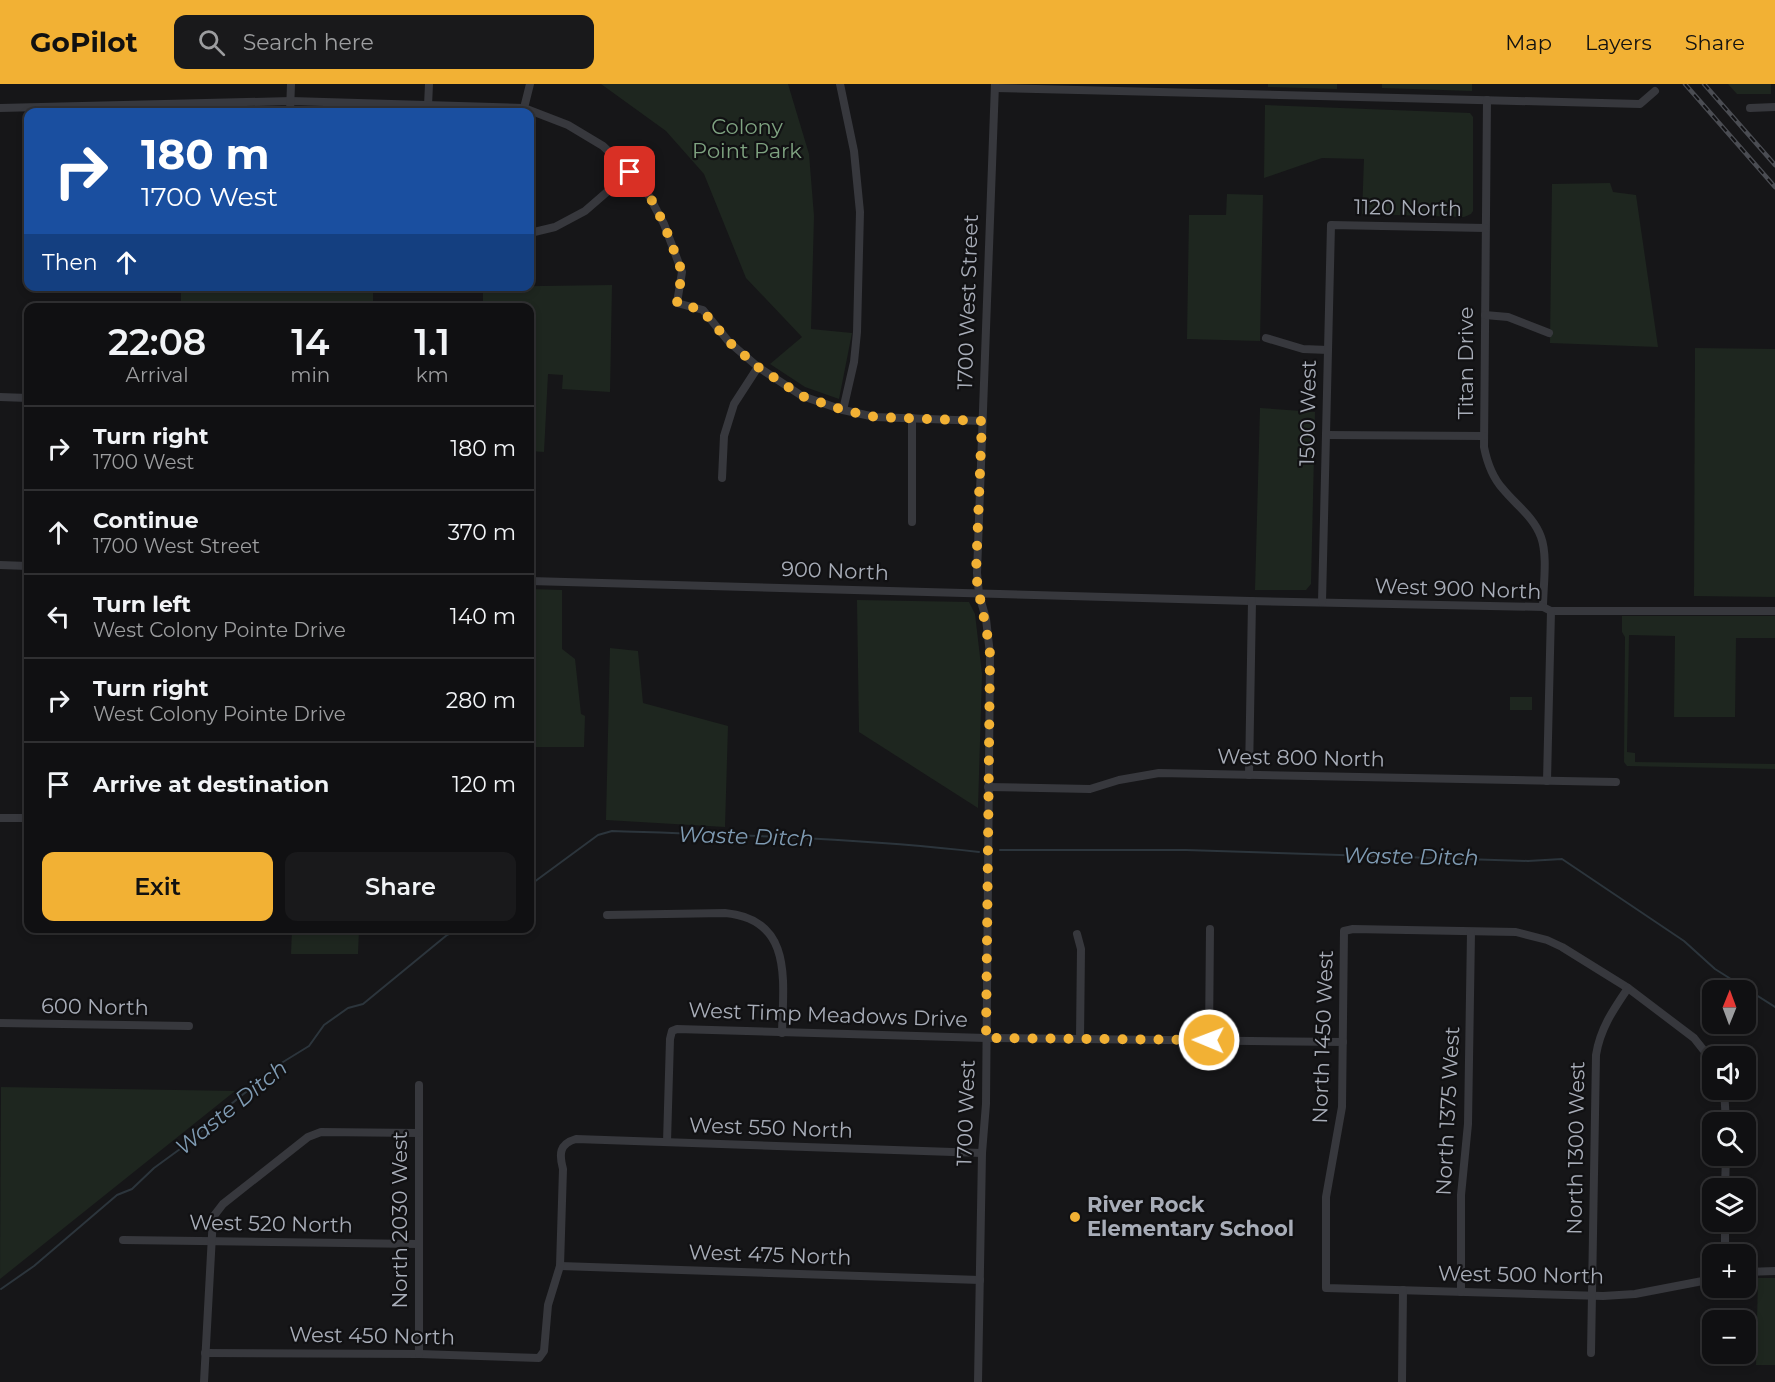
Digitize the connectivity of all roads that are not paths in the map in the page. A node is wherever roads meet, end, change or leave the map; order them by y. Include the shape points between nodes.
1 (291, 84) edge
2 (429, 84) edge
3 (530, 84) edge
4 (840, 84) edge
5 (995, 86) edge
6 (1655, 91) dead end
7 (1487, 100) junction
8 (291, 101) junction
9 (428, 106) junction
10 (1775, 107) edge
11 (0, 108) edge
12 (24, 108) edge
13 (112, 108) edge
14 (291, 108) edge
15 (524, 108) joint
16 (1750, 108) dead end
17 (534, 112) edge
18 (630, 172) junction
19 (1331, 225) joint
20 (1485, 228) junction
21 (534, 232) edge
22 (1485, 315) junction
23 (1549, 333) dead end
24 (1266, 338) dead end
25 (1328, 350) junction
26 (758, 367) junction
27 (0, 397) edge
28 (24, 398) edge
29 (843, 410) junction
30 (912, 418) junction
31 (982, 421) junction
32 (1326, 435) junction
33 (1484, 436) junction
34 (722, 478) dead end
35 (912, 522) dead end
36 (0, 565) edge
37 (24, 566) edge
38 (534, 581) edge
39 (979, 594) junction
40 (1139, 598) joint
41 (1252, 602) junction
42 (1322, 602) junction
43 (1547, 609) junction
44 (1775, 611) edge
45 (1250, 775) junction
46 (1547, 781) junction
47 (1616, 782) dead end
48 (988, 787) junction
49 (0, 818) edge
50 (24, 818) edge
51 (608, 915) dead end
52 (1210, 929) dead end
53 (1471, 932) junction
54 (1077, 934) dead end
55 (1628, 988) junction
56 (0, 1023) edge
57 (189, 1026) dead end
58 (782, 1033) junction
59 (986, 1038) junction
60 (1080, 1039) junction
61 (1209, 1040) junction
62 (1343, 1042) junction
63 (1702, 1048) edge
64 (419, 1085) dead end
65 (418, 1133) junction
66 (668, 1142) junction
67 (982, 1153) junction
68 (123, 1240) dead end
69 (211, 1242) junction
70 (418, 1244) junction
71 (560, 1266) junction
72 (1775, 1270) edge
73 (1756, 1271) edge
74 (980, 1280) junction
75 (1702, 1281) edge
76 (1326, 1288) joint
77 (1403, 1290) junction
78 (1461, 1292) junction
79 (1592, 1295) junction
80 (205, 1353) junction
81 (1591, 1353) dead end
82 (418, 1354) junction
83 (204, 1382) edge
84 (978, 1382) edge
85 (1402, 1382) edge

1 - 8 street
2 - 9 street
3 - 15 street
4 - 29 street via 861,212 857,332
5 - 7 street
5 - 31 street, 1700 West Street
6 - 7 street via 1640,104
7 - 20 street, Titan Drive
8 - 9 street
8 - 13 street
8 - 14 street
9 - 15 street
10 - 16 street
11 - 12 street
17 - 18 street via 568,125 603,146
18 - 21 street via 585,211 555,227
18 - 26 street via 649,195 682,272 677,303 702,310 729,342
19 - 20 street, 1120 North
19 - 25 street, 1500 West
20 - 22 street, Titan Drive
22 - 23 street via 1508,317
22 - 33 street, Titan Drive
24 - 25 street via 1303,349
25 - 32 street, 1500 West
26 - 29 street via 802,396
26 - 34 street via 734,404 724,436
27 - 28 street
29 - 30 street via 875,417
30 - 31 street
30 - 35 street
31 - 39 street, 1700 West Street via 976,573
32 - 33 street
32 - 42 street, 1500 West
33 - 43 street, Titan Drive via 1486,457 1495,479 1535,524 1541,537
36 - 37 street
38 - 39 street, 900 North
39 - 40 street, 900 North
39 - 48 street, 1700 West via 990,654
40 - 41 street, West 900 North
41 - 42 street, West 900 North
41 - 45 street
42 - 43 street, West 900 North
43 - 44 street, West 900 North
43 - 46 street, Titan Drive
45 - 46 street, West 800 North
45 - 48 street, West 800 North via 1159,773 1090,789
46 - 47 street, West 800 North
48 - 59 street, 1700 West
49 - 50 street
51 - 58 street via 725,913 748,917 765,928 783,964
52 - 61 street
53 - 55 street via 1516,932 1547,940
53 - 62 street, North 1450 West via 1344,930
53 - 78 street, North 1375 West
54 - 60 street via 1081,949
55 - 63 street
55 - 79 street, North 1300 West via 1607,1019 1596,1055
56 - 57 street, 600 North
58 - 59 street, West Timp Meadows Drive
58 - 66 street, West Timp Meadows Drive via 672,1031
59 - 60 street, West Timp Meadows Drive
59 - 67 street, 1700 West
60 - 61 street, West Timp Meadows Drive
61 - 62 street, West Timp Meadows Drive
62 - 76 street, North 1450 West via 1341,1119 1326,1197
64 - 65 street, North 2030 West
65 - 69 street via 321,1132 308,1137 223,1204 213,1217
65 - 70 street, North 2030 West
66 - 67 street, West 550 North
66 - 71 street, West 550 North via 576,1139 561,1148
67 - 74 street, 1700 West
68 - 69 street, West 520 North
69 - 70 street, West 520 North
69 - 80 street
70 - 82 street, North 2030 West
71 - 74 street, West 475 North
71 - 82 street, West 450 North via 548,1305 544,1351 539,1358
72 - 73 street
74 - 84 street, 1700 West
75 - 79 street, West 500 North via 1635,1293
76 - 77 street, West 500 North
77 - 78 street, West 500 North
77 - 85 street
78 - 79 street, West 500 North
79 - 81 street, North 1300 West
80 - 82 street, West 450 North
80 - 83 street

